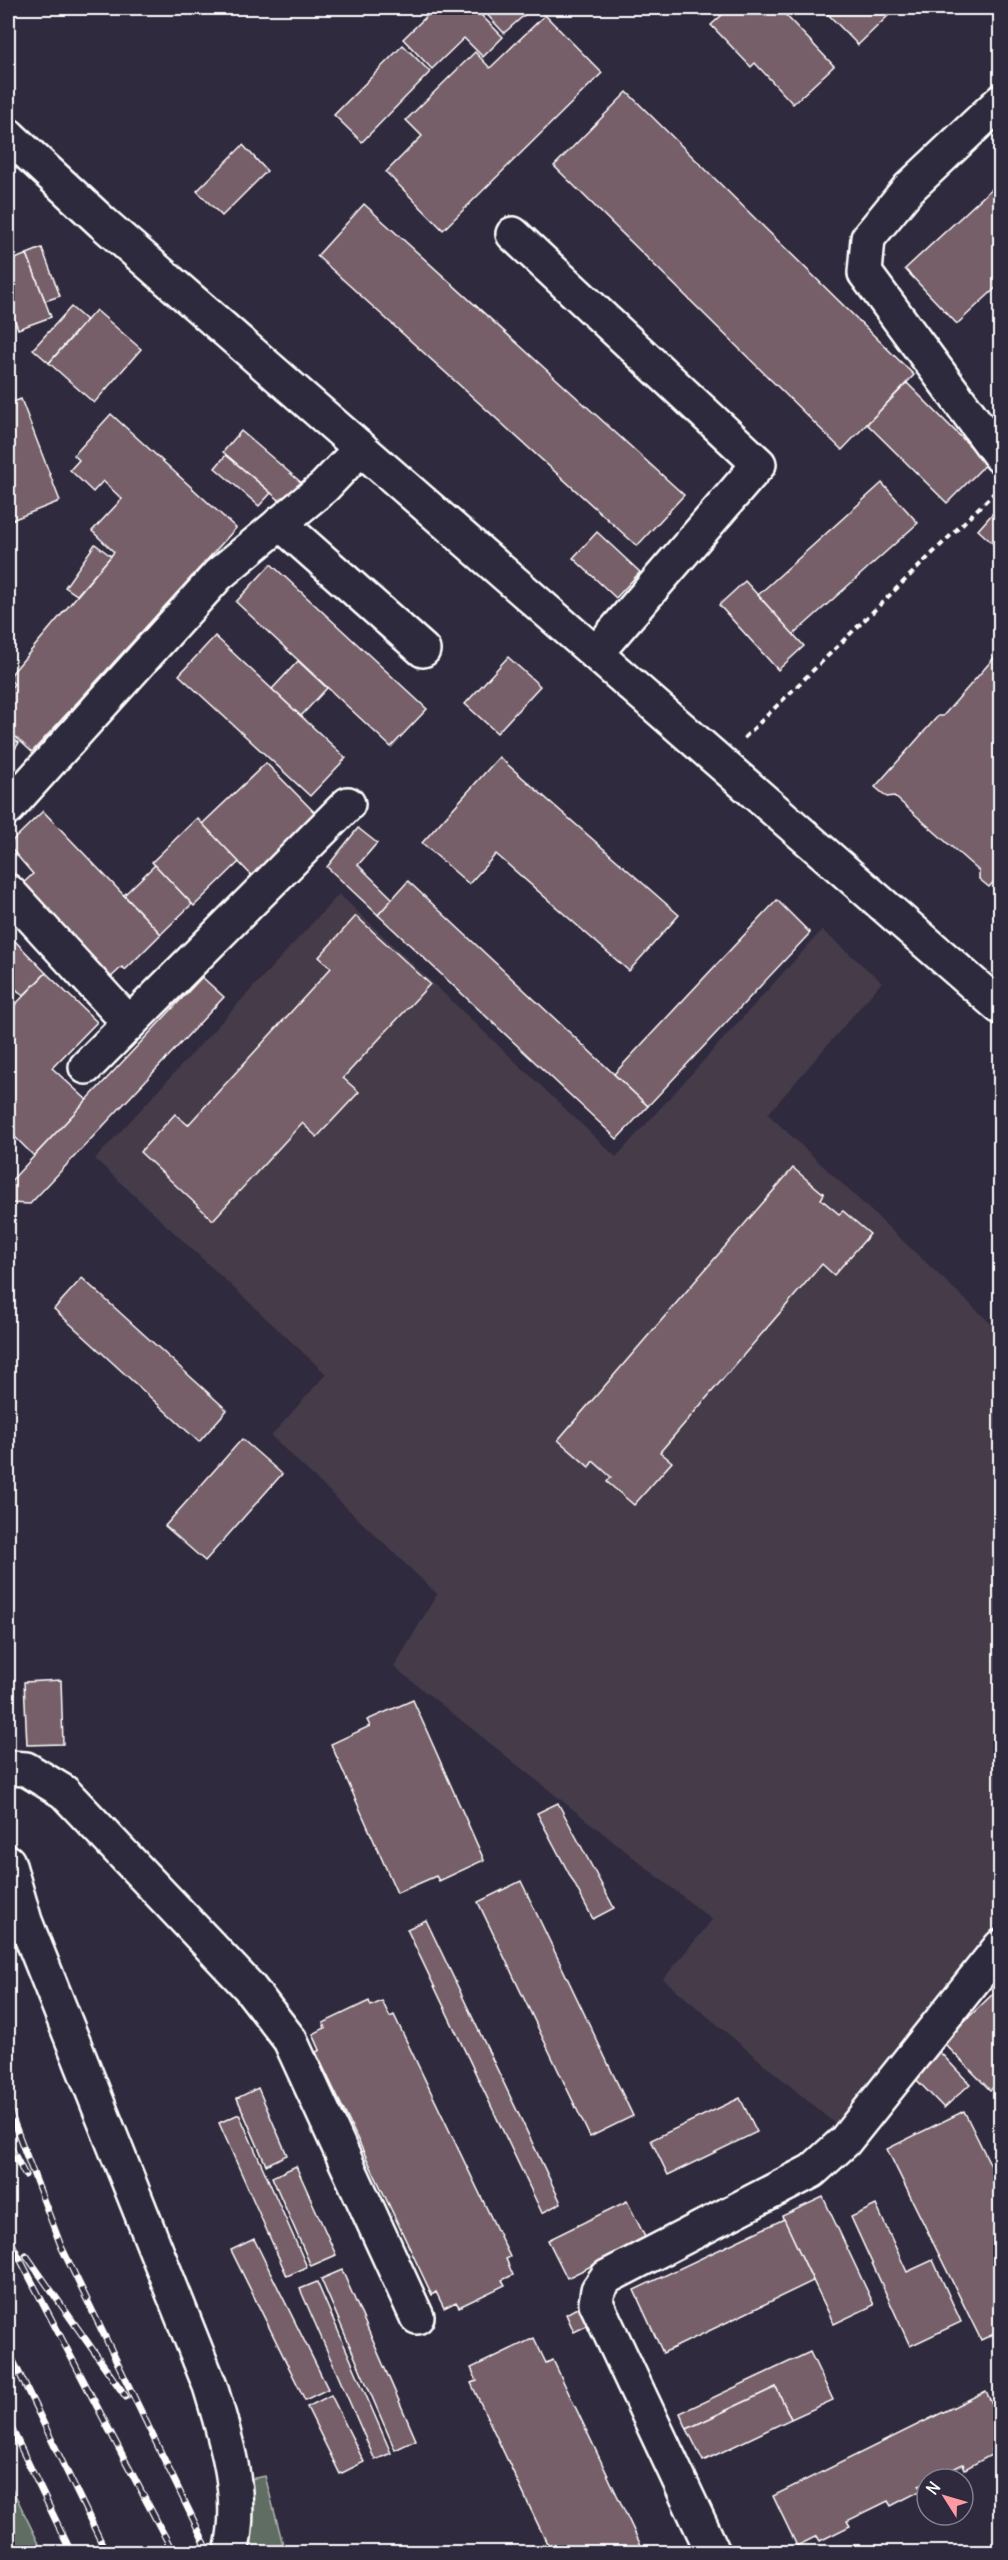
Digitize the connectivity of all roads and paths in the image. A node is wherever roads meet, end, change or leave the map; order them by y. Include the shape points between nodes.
1 (1000, 102) edge
2 (8, 135) edge
3 (513, 234) dead end
4 (361, 448) junction
5 (1000, 456) edge
6 (1000, 487) edge
7 (280, 523) junction
8 (423, 650) dead end
9 (596, 653) junction
10 (720, 762) junction
11 (348, 804) dead end
12 (8, 808) edge
13 (8, 891) edge
14 (1000, 1007) edge
15 (129, 1023) junction
16 (86, 1068) dead end
17 (8, 1768) edge
18 (8, 1862) edge
19 (1000, 1947) edge
20 (417, 2317) dead end
21 (231, 2553) edge
22 (713, 2553) edge

1 - 5 street via 909,188 868,238 865,273
2 - 4 street
3 - 9 street via 759,464
4 - 7 street via 324,488
4 - 9 street
6 - 10 path
7 - 8 street
7 - 12 street via 219,575
9 - 10 street
10 - 14 street
11 - 15 street
13 - 15 street
15 - 16 street
17 - 20 street via 26,1769 64,1792 249,1987 290,2040
18 - 21 street via 25,1920 210,2386 228,2443 234,2478
19 - 22 street via 845,2141 812,2172 607,2277 598,2290 596,2303

